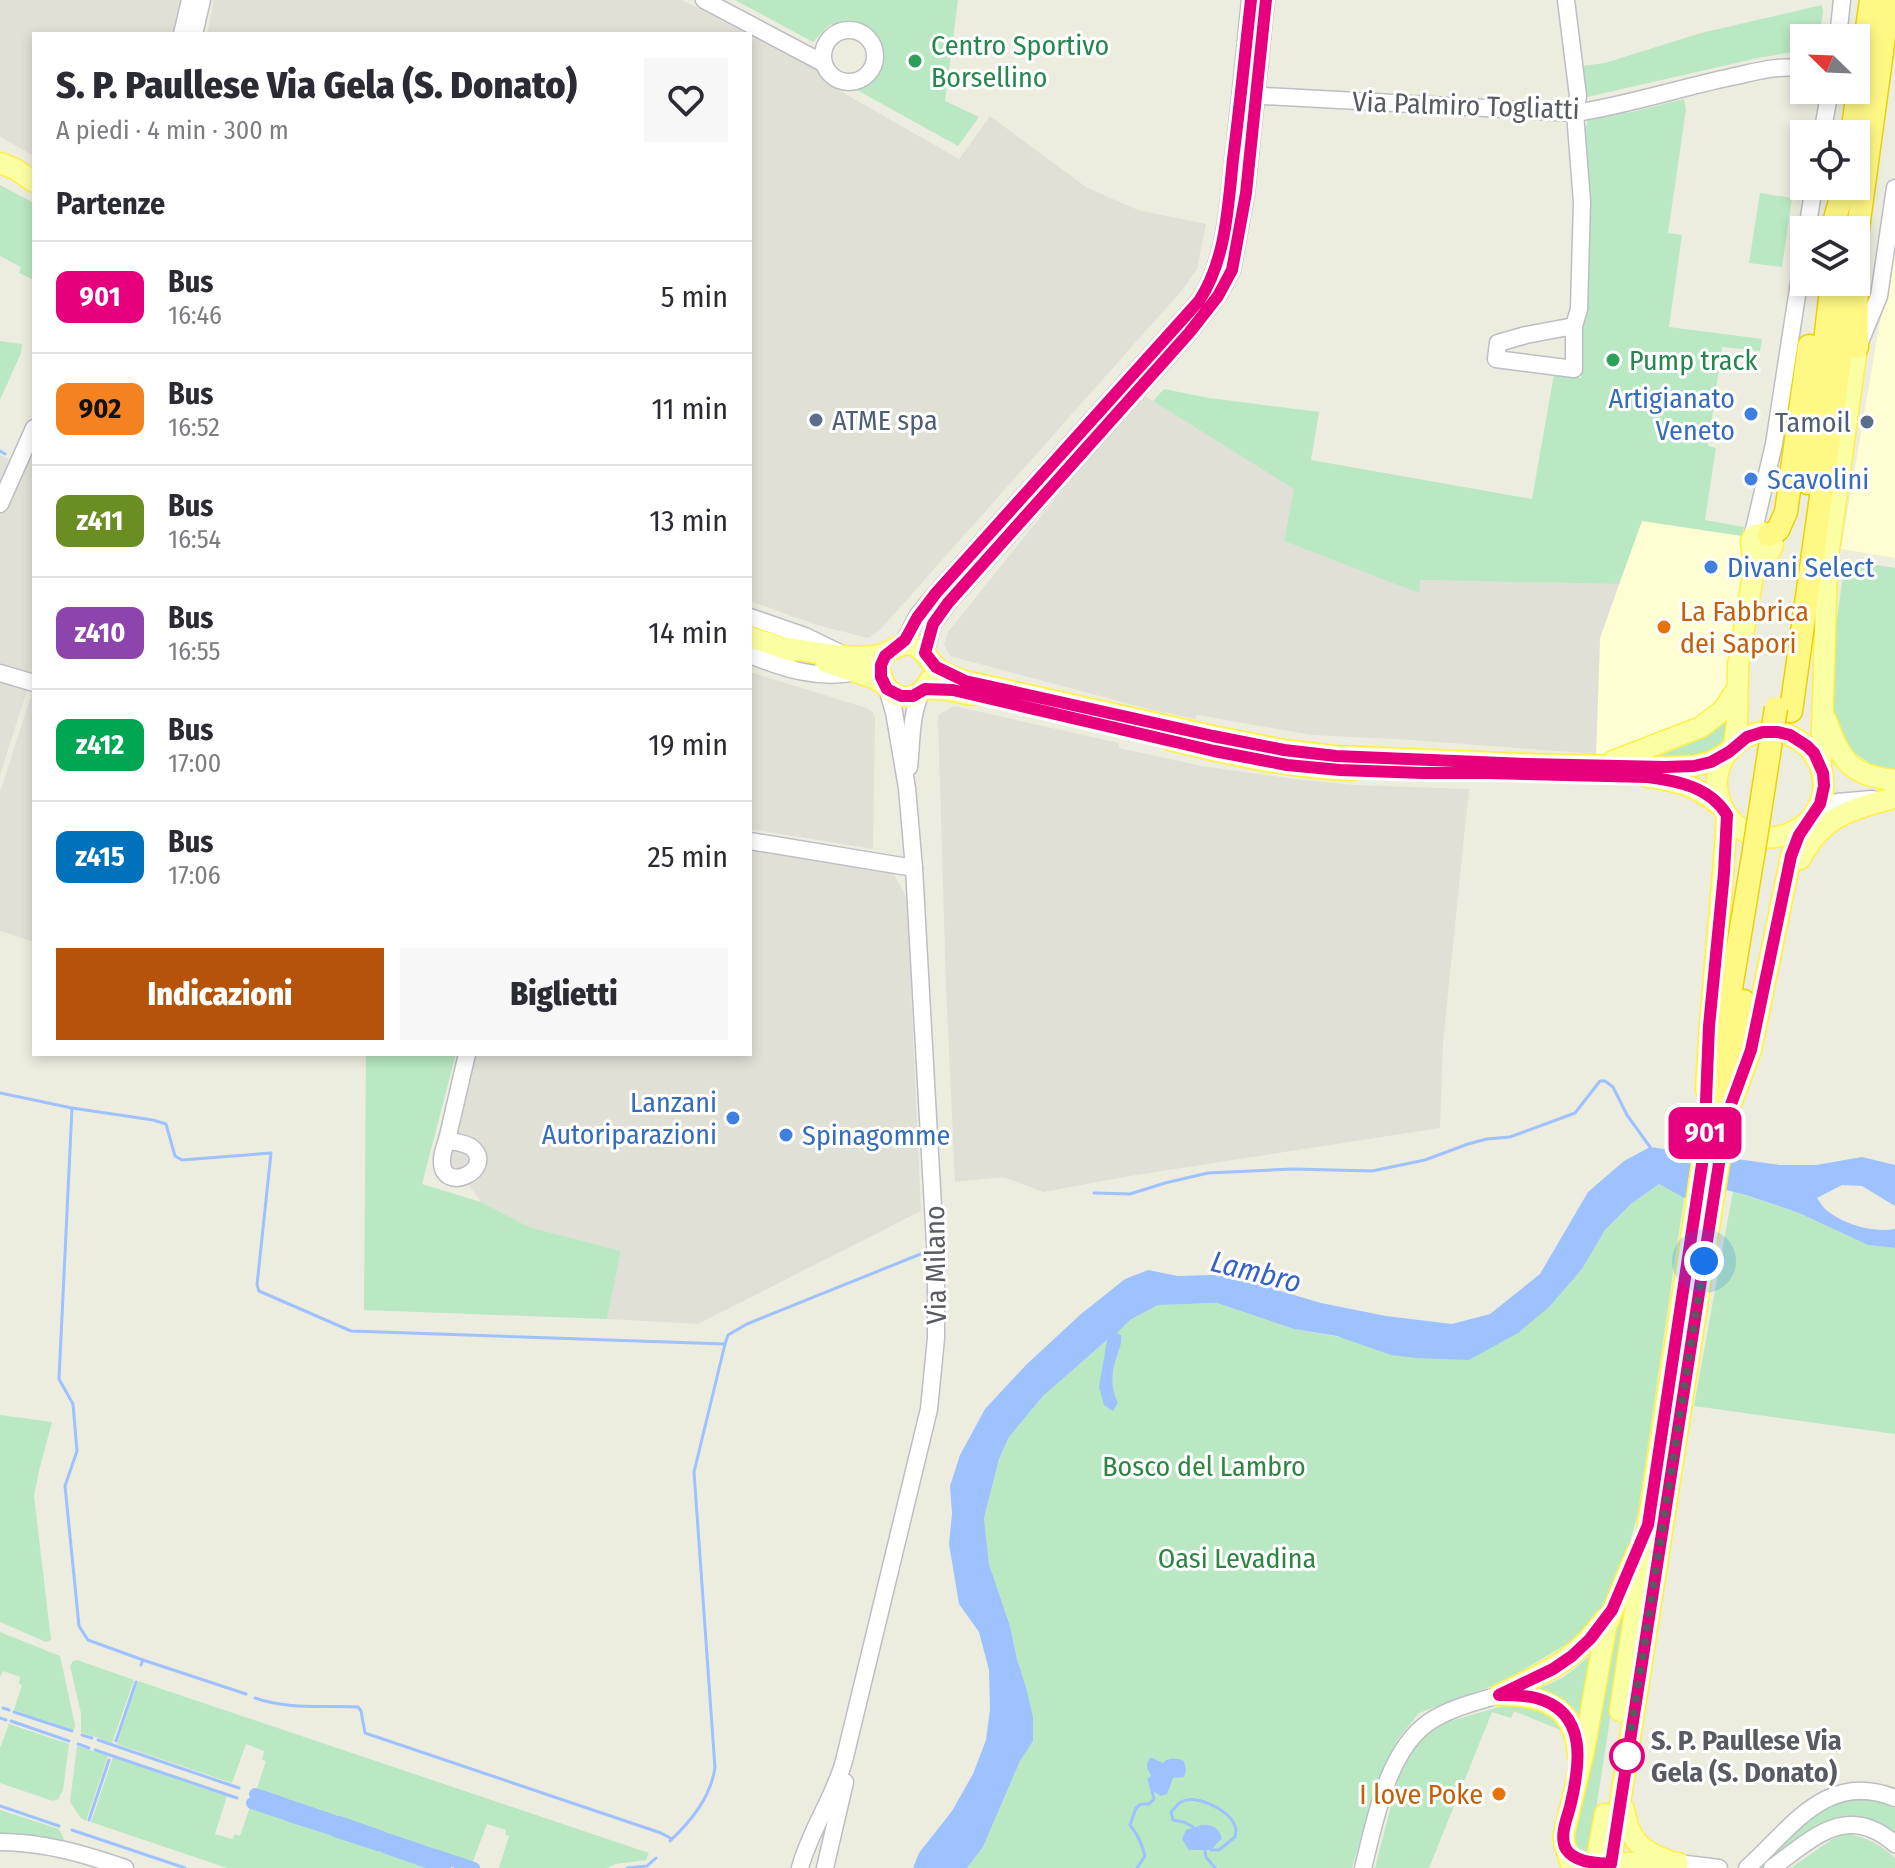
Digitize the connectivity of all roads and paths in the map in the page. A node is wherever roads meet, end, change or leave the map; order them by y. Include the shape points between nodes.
1 (190, 0) edge
2 (202, 0) edge
3 (704, 0) edge
4 (1250, 0) edge
5 (1266, 0) edge
6 (1566, 0) edge
7 (1842, 0) edge
8 (1871, 0) edge
9 (1889, 0) edge
10 (1838, 24) edge
11 (182, 32) edge
12 (194, 32) edge
13 (823, 63) dead end
14 (1790, 65) edge
15 (1782, 67) junction
16 (1790, 68) edge
17 (1248, 95) junction
18 (1575, 113) junction
19 (1854, 120) edge
20 (0, 163) edge
21 (0, 174) edge
22 (32, 181) edge
23 (1895, 188) edge
24 (32, 192) edge
25 (1860, 216) edge
26 (1797, 296) edge
27 (1817, 296) edge
28 (1830, 296) edge
29 (1849, 296) edge
30 (1857, 296) edge
31 (1574, 326) junction
32 (1857, 347) junction
33 (32, 432) edge
34 (0, 504) edge
35 (1762, 542) junction
36 (752, 618) edge
37 (752, 638) edge
38 (893, 649) junction
39 (752, 656) edge
40 (928, 658) junction
41 (852, 664) junction
42 (0, 673) edge
43 (1737, 681) junction
44 (32, 682) edge
45 (885, 686) junction
46 (923, 690) junction
47 (1821, 708) junction
48 (1784, 709) junction
49 (1771, 731) junction
50 (1731, 749) junction
51 (1598, 765) junction
52 (1821, 766) junction
53 (907, 788) junction
54 (1893, 792) edge
55 (1724, 811) junction
56 (1813, 816) junction
57 (752, 841) edge
58 (1760, 851) junction
59 (914, 868) junction
60 (1773, 939) junction
61 (467, 1056) edge
62 (1726, 1118) junction
63 (447, 1140) dead end
64 (1713, 1152) junction
65 (1706, 1197) junction
66 (1648, 1525) junction
67 (1612, 1610) junction
68 (1499, 1695) junction
69 (851, 1733) junction
70 (1578, 1776) junction
71 (1622, 1791) junction
72 (1895, 1798) edge
73 (0, 1842) edge
74 (1895, 1844) edge
75 (1569, 1859) edge
76 (1678, 1863) junction
77 (1603, 1866) edge
78 (1774, 1867) edge
79 (125, 1868) edge
80 (800, 1868) edge
81 (825, 1868) edge
82 (1363, 1868) edge
83 (1719, 1868) edge
84 (1747, 1868) edge

1 - 11 street
2 - 12 street
3 - 13 street
4 - 17 street
5 - 17 street
6 - 18 street via 1578,96
7 - 10 street
8 - 19 highway
9 - 25 highway
14 - 15 street, Via Palmiro Togliatti
15 - 16 street, Via Palmiro Togliatti
15 - 18 street, Via Palmiro Togliatti
17 - 18 street, Via Palmiro Togliatti
17 - 38 street via 1222,243 1207,290 936,593 905,640
17 - 40 street via 1246,193 1226,284 1189,333 948,603 933,624
18 - 31 street via 1582,202
20 - 22 main road
21 - 24 main road
23 - 32 street via 1879,296
26 - 35 street via 1763,493
27 - 35 highway via 1786,512 1778,530
28 - 48 highway
29 - 48 highway
30 - 32 highway
31 - 31 street via 1498,343 1496,359 1574,369
32 - 47 main road via 1827,564
33 - 34 street
35 - 43 main road
36 - 41 street via 805,636
37 - 41 main road
38 - 40 main road via 912,645
38 - 41 main road
38 - 45 main road via 880,668
39 - 41 street via 805,674 833,676
40 - 46 main road via 932,676
40 - 51 main road via 941,671 965,681 1284,750
41 - 45 main road
42 - 44 street
43 - 49 main road via 1754,718
43 - 50 main road
43 - 51 main road via 1723,710 1701,727
45 - 46 main road via 904,697
45 - 53 street, Via Milano
46 - 53 street, Via Milano via 913,718
46 - 55 main road via 953,690 1287,765 1648,777 1697,788
47 - 52 main road
47 - 54 main road via 1846,761
48 - 58 highway
49 - 50 main road via 1756,733
49 - 52 main road via 1800,740
50 - 51 main road via 1719,759 1694,766
50 - 55 main road via 1718,777
52 - 56 main road via 1824,786
53 - 59 street, Via Milano
54 - 56 street via 1837,802
54 - 60 main road via 1837,817 1814,837 1789,884
55 - 56 main road via 1742,830 1775,838 1800,829
55 - 64 main road via 1724,873 1709,1026
56 - 60 main road via 1791,856
57 - 59 street
58 - 62 highway
58 - 64 highway
59 - 69 street, Via Milano via 936,1338 929,1409
60 - 62 main road via 1751,1050
61 - 63 street
62 - 64 main road
64 - 65 main road
65 - 66 main road
65 - 71 main road
66 - 67 main road
66 - 77 main road
67 - 68 main road via 1572,1656
67 - 70 main road
68 - 70 main road via 1537,1698 1562,1713 1577,1743
68 - 82 street via 1434,1719 1409,1740 1392,1770
69 - 80 street, Via Milano via 838,1781
69 - 81 street, Via Milano
70 - 75 main road via 1564,1834
71 - 76 main road via 1628,1829 1639,1845
71 - 77 main road
72 - 84 street via 1861,1790 1827,1798
73 - 79 street via 52,1846
74 - 78 street via 1868,1827 1837,1825
75 - 77 main road
76 - 77 main road
76 - 83 street

